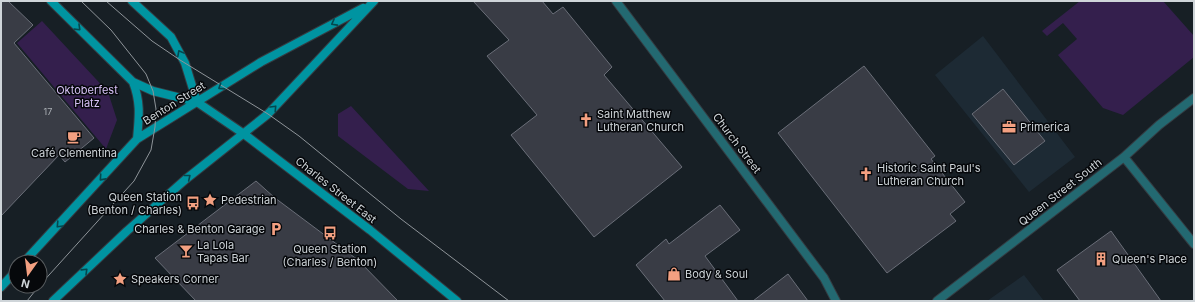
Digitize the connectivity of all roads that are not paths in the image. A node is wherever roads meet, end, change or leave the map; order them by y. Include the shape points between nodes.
1 (51, 1) edge
2 (132, 1) edge
3 (616, 1) edge
4 (371, 3) edge
5 (133, 82) junction
6 (1194, 98) edge
7 (197, 102) junction
8 (244, 134) junction
9 (137, 139) junction
10 (1124, 157) junction
11 (1194, 244) edge
12 (31, 254) edge
13 (8, 280) edge
14 (1, 287) edge
15 (53, 301) edge
16 (457, 301) edge
17 (836, 301) edge
18 (937, 301) edge

1 -> 5 main road, Charles Street East
7 -> 2 main road via 185,63 171,37
3 - 17 street, Church Street via 824,278
4 -> 7 main road, Benton Street via 261,62
8 -> 4 main road, Benton Street via 268,114
5 - 7 main road, Charles Street East via 153,91
5 - 9 main road via 139,96 140,108
6 - 10 street, Queen Street South
7 - 8 main road, Charles Street East
7 - 9 main road, Benton Street
15 -> 8 main road, Benton Street via 186,179
8 - 16 main road, Charles Street East via 370,230
9 -> 12 main road, Benton Street
10 - 11 street
10 - 18 street, Queen Street South
13 - 14 main road

